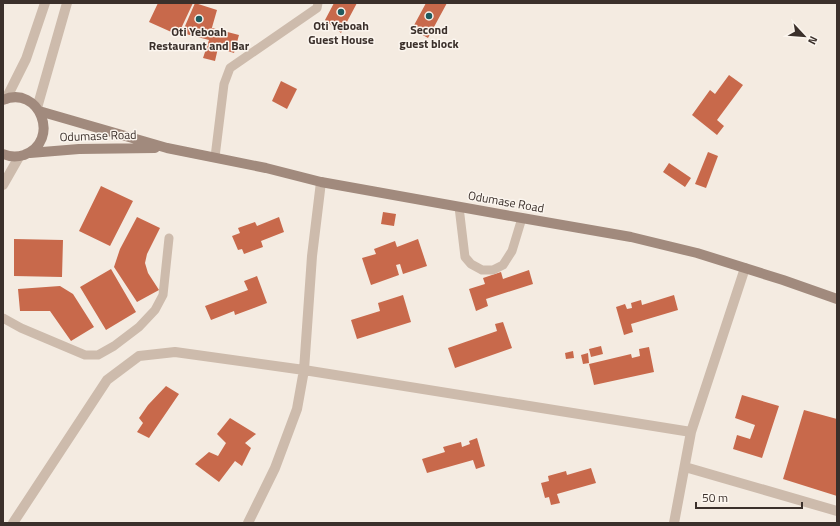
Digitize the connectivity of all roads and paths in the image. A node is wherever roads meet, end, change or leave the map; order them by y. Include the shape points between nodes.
1 (45, 3) edge
2 (67, 3) edge
3 (318, 3) edge
4 (4, 99) edge
5 (38, 110) junction
6 (167, 148) junction
7 (30, 153) junction
8 (3, 154) edge
9 (19, 157) junction
10 (215, 157) junction
11 (321, 182) junction
12 (3, 185) edge
13 (459, 207) junction
14 (522, 218) junction
15 (169, 238) dead end
16 (745, 268) junction
17 (837, 299) edge
18 (3, 318) edge
19 (304, 370) junction
20 (691, 432) junction
21 (685, 467) junction
22 (837, 511) edge
23 (13, 523) edge
24 (248, 523) edge
25 (674, 523) edge

1 - 4 street via 26,59
2 - 5 street
3 - 10 lane via 316,8 230,68 224,84
4 - 5 main road, Odumase Road via 23,99
5 - 6 main road, Odumase Road
5 - 7 main road via 44,122 43,134 38,145
6 - 7 main road, Odumase Road via 79,149
6 - 10 main road, Odumase Road
7 - 9 main road, Odumase Road
8 - 9 main road
9 - 12 street
10 - 11 main road, Odumase Road
11 - 13 main road, Odumase Road
11 - 19 street via 312,256
13 - 14 main road, Odumase Road
13 - 14 lane via 465,257 482,270 493,270 503,265 512,251
14 - 16 main road, Odumase Road via 631,236
15 - 18 lane via 162,295 155,310 139,327 98,355 85,355
16 - 17 main road, Odumase Road
16 - 20 street
19 - 20 street
19 - 23 street via 175,352 139,356 107,380
19 - 24 street via 296,409 278,461
20 - 21 street
21 - 22 street
21 - 25 street

